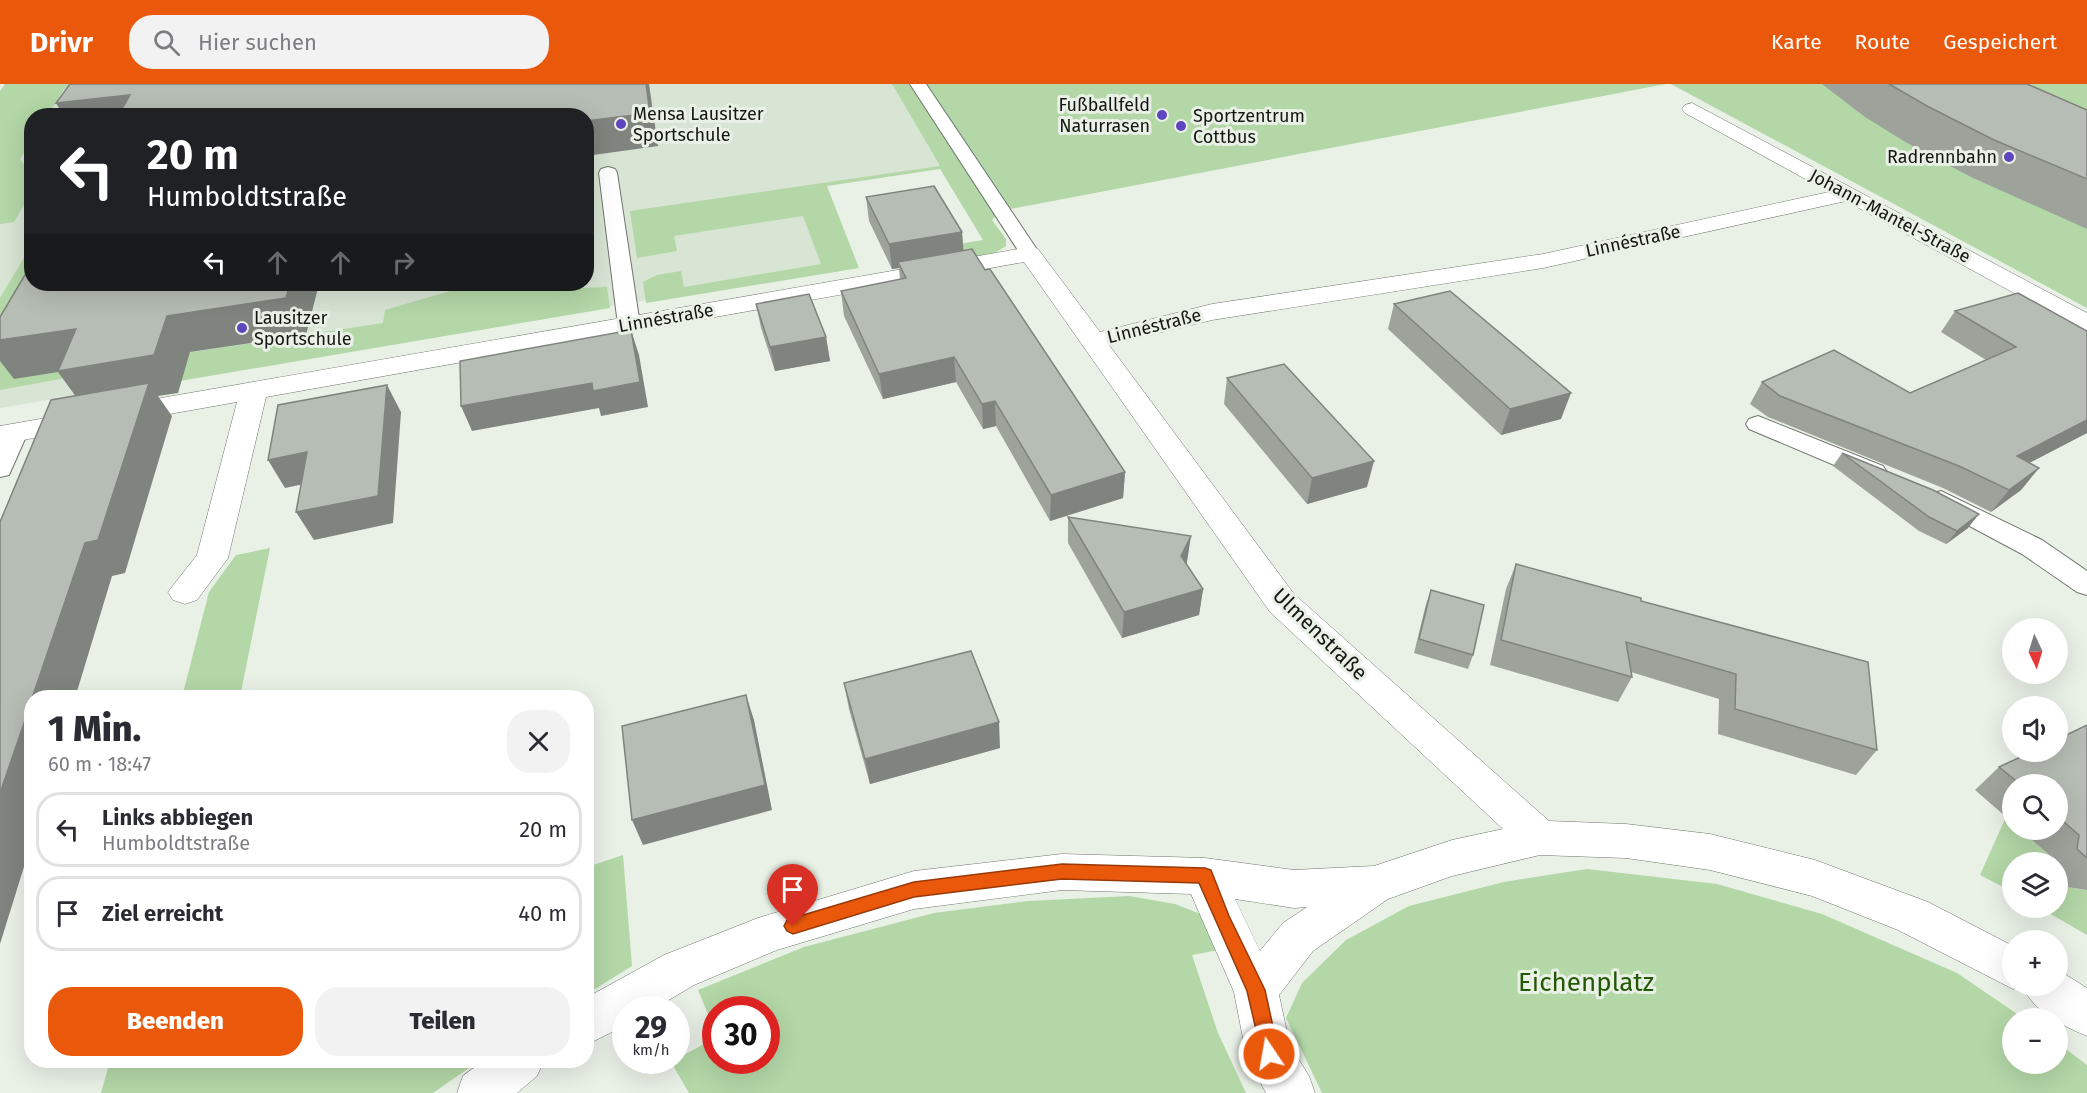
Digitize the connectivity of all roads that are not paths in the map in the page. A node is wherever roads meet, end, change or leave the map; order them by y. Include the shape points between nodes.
1 (918, 84) edge
2 (1692, 109) dead end
3 (608, 173) dead end
4 (1849, 194) junction
5 (1030, 254) junction
6 (2087, 323) edge
7 (628, 325) junction
8 (1094, 341) junction
9 (254, 391) junction
10 (1758, 424) dead end
11 (8, 434) edge
12 (0, 469) edge
13 (2087, 585) edge
14 (185, 592) dead end
15 (1540, 838) junction
16 (1205, 876) junction
17 (1374, 885) junction
18 (2002, 962) edge
19 (1256, 990) junction
20 (2060, 996) edge
21 (2087, 1014) edge
22 (594, 1018) edge
23 (510, 1068) edge
24 (480, 1093) edge
25 (1292, 1093) edge

1 - 5 lane
2 - 4 street, Johann-Mantel-Straße
3 - 7 lane
4 - 6 street, Johann-Mantel-Straße
4 - 8 street, Linnéstraße via 1543,261 1212,312
5 - 7 street, Linnéstraße
5 - 8 street, Linnéstraße
7 - 9 street, Linnéstraße
8 - 15 street, Ulmenstraße via 1282,603
9 - 11 street, Linnéstraße
9 - 14 street via 212,558
10 - 13 lane via 1911,487 2032,547
11 - 12 lane
15 - 17 street via 1452,858
15 - 18 street via 1626,841 1710,852 1815,878 1913,916
16 - 17 street via 1294,890
16 - 19 street
16 - 22 street via 1062,872 914,890 762,936 679,970
17 - 19 street via 1298,937
19 - 25 street via 1269,1054
20 - 21 street
23 - 24 street

